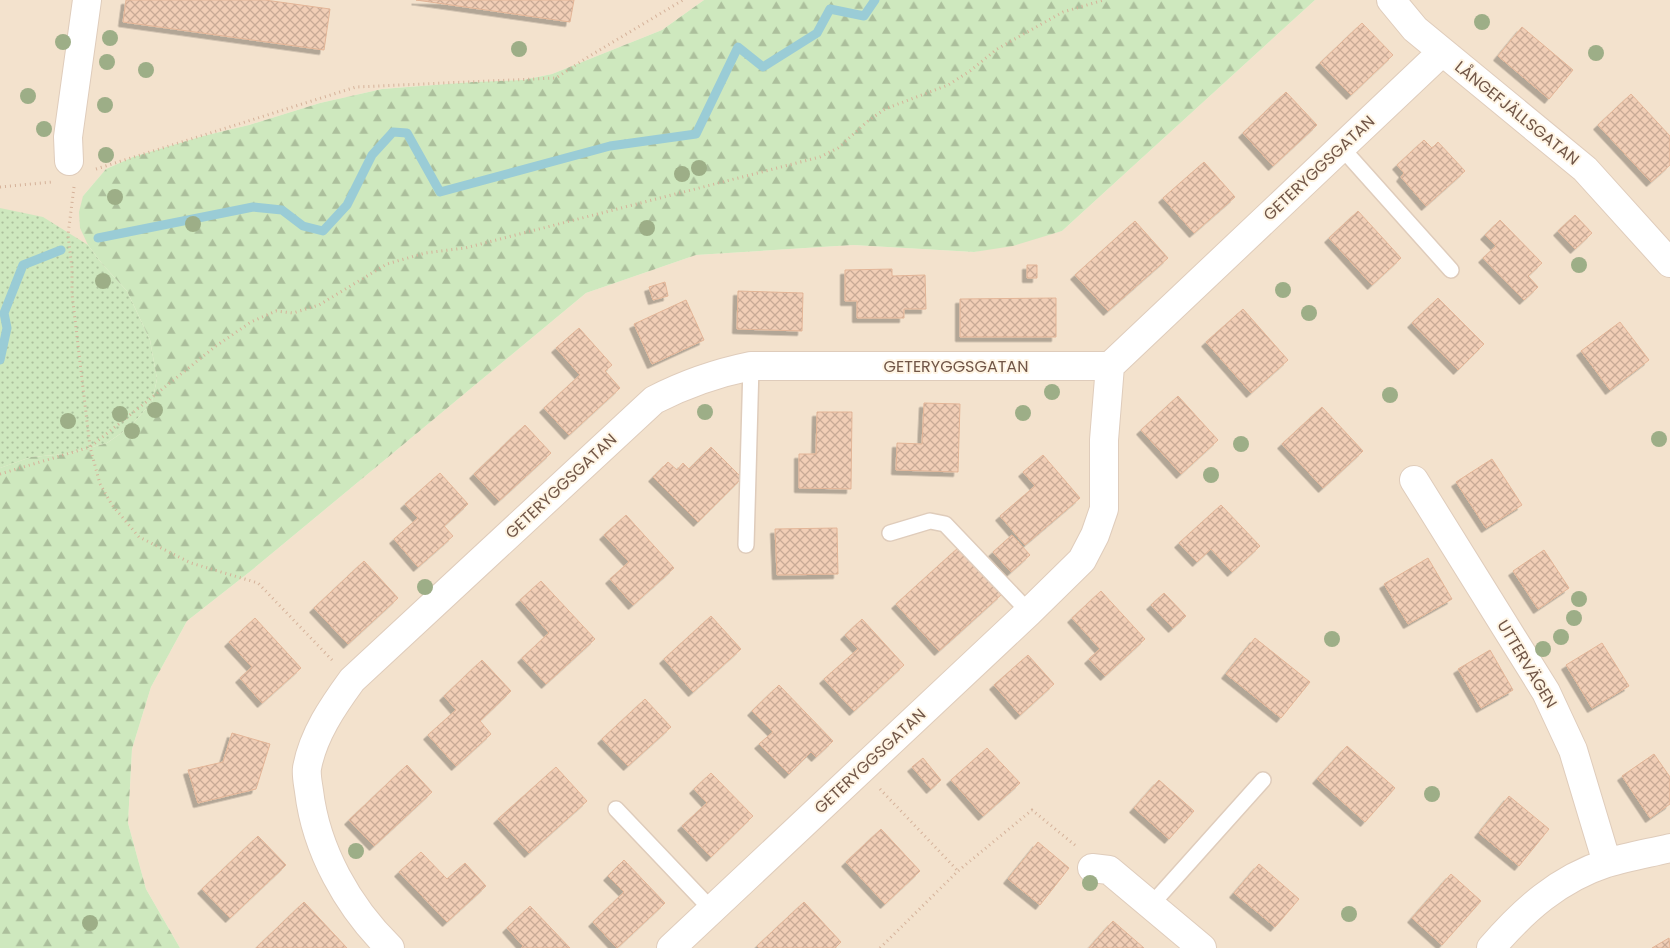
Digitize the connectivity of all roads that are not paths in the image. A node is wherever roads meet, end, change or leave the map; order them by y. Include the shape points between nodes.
1 (87, 0) edge
2 (1391, 0) edge
3 (1442, 52) junction
4 (1341, 147) junction
5 (66, 176) road end
6 (1670, 263) edge
7 (1451, 270) dead end
8 (751, 366) junction
9 (1110, 366) junction
10 (1414, 480) dead end
11 (890, 533) dead end
12 (746, 544) dead end
13 (1029, 612) junction
14 (1262, 780) dead end
15 (616, 809) dead end
16 (1670, 848) edge
17 (1607, 863) junction
18 (1092, 868) road end
19 (1151, 905) junction
20 (712, 910) junction
21 (390, 948) edge
22 (671, 948) edge
23 (1202, 948) edge
24 (1491, 948) edge

1 - 5 street via 68,137
2 - 3 street, LÅNGEFJÄLLSGATAN via 1415,29
3 - 4 street, GETERYGGSGATAN
3 - 6 street, LÅNGEFJÄLLSGATAN via 1585,170
4 - 7 lane
4 - 9 street, GETERYGGSGATAN
8 - 9 street, GETERYGGSGATAN
8 - 12 lane
8 - 21 street, GETERYGGSGATAN via 725,371 654,400 352,680 332,707 314,744 306,770 310,802 329,862 347,897
9 - 13 street, GETERYGGSGATAN via 1104,440 1104,509 1082,560
10 - 17 street, UTTERVÄGEN via 1546,692 1573,750
11 - 13 lane via 930,521 945,524
13 - 20 street, GETERYGGSGATAN
14 - 19 lane
15 - 20 lane
16 - 17 street
17 - 24 street via 1564,882 1542,896 1512,923
18 - 19 street via 1109,870
19 - 23 street
20 - 22 street, GETERYGGSGATAN

